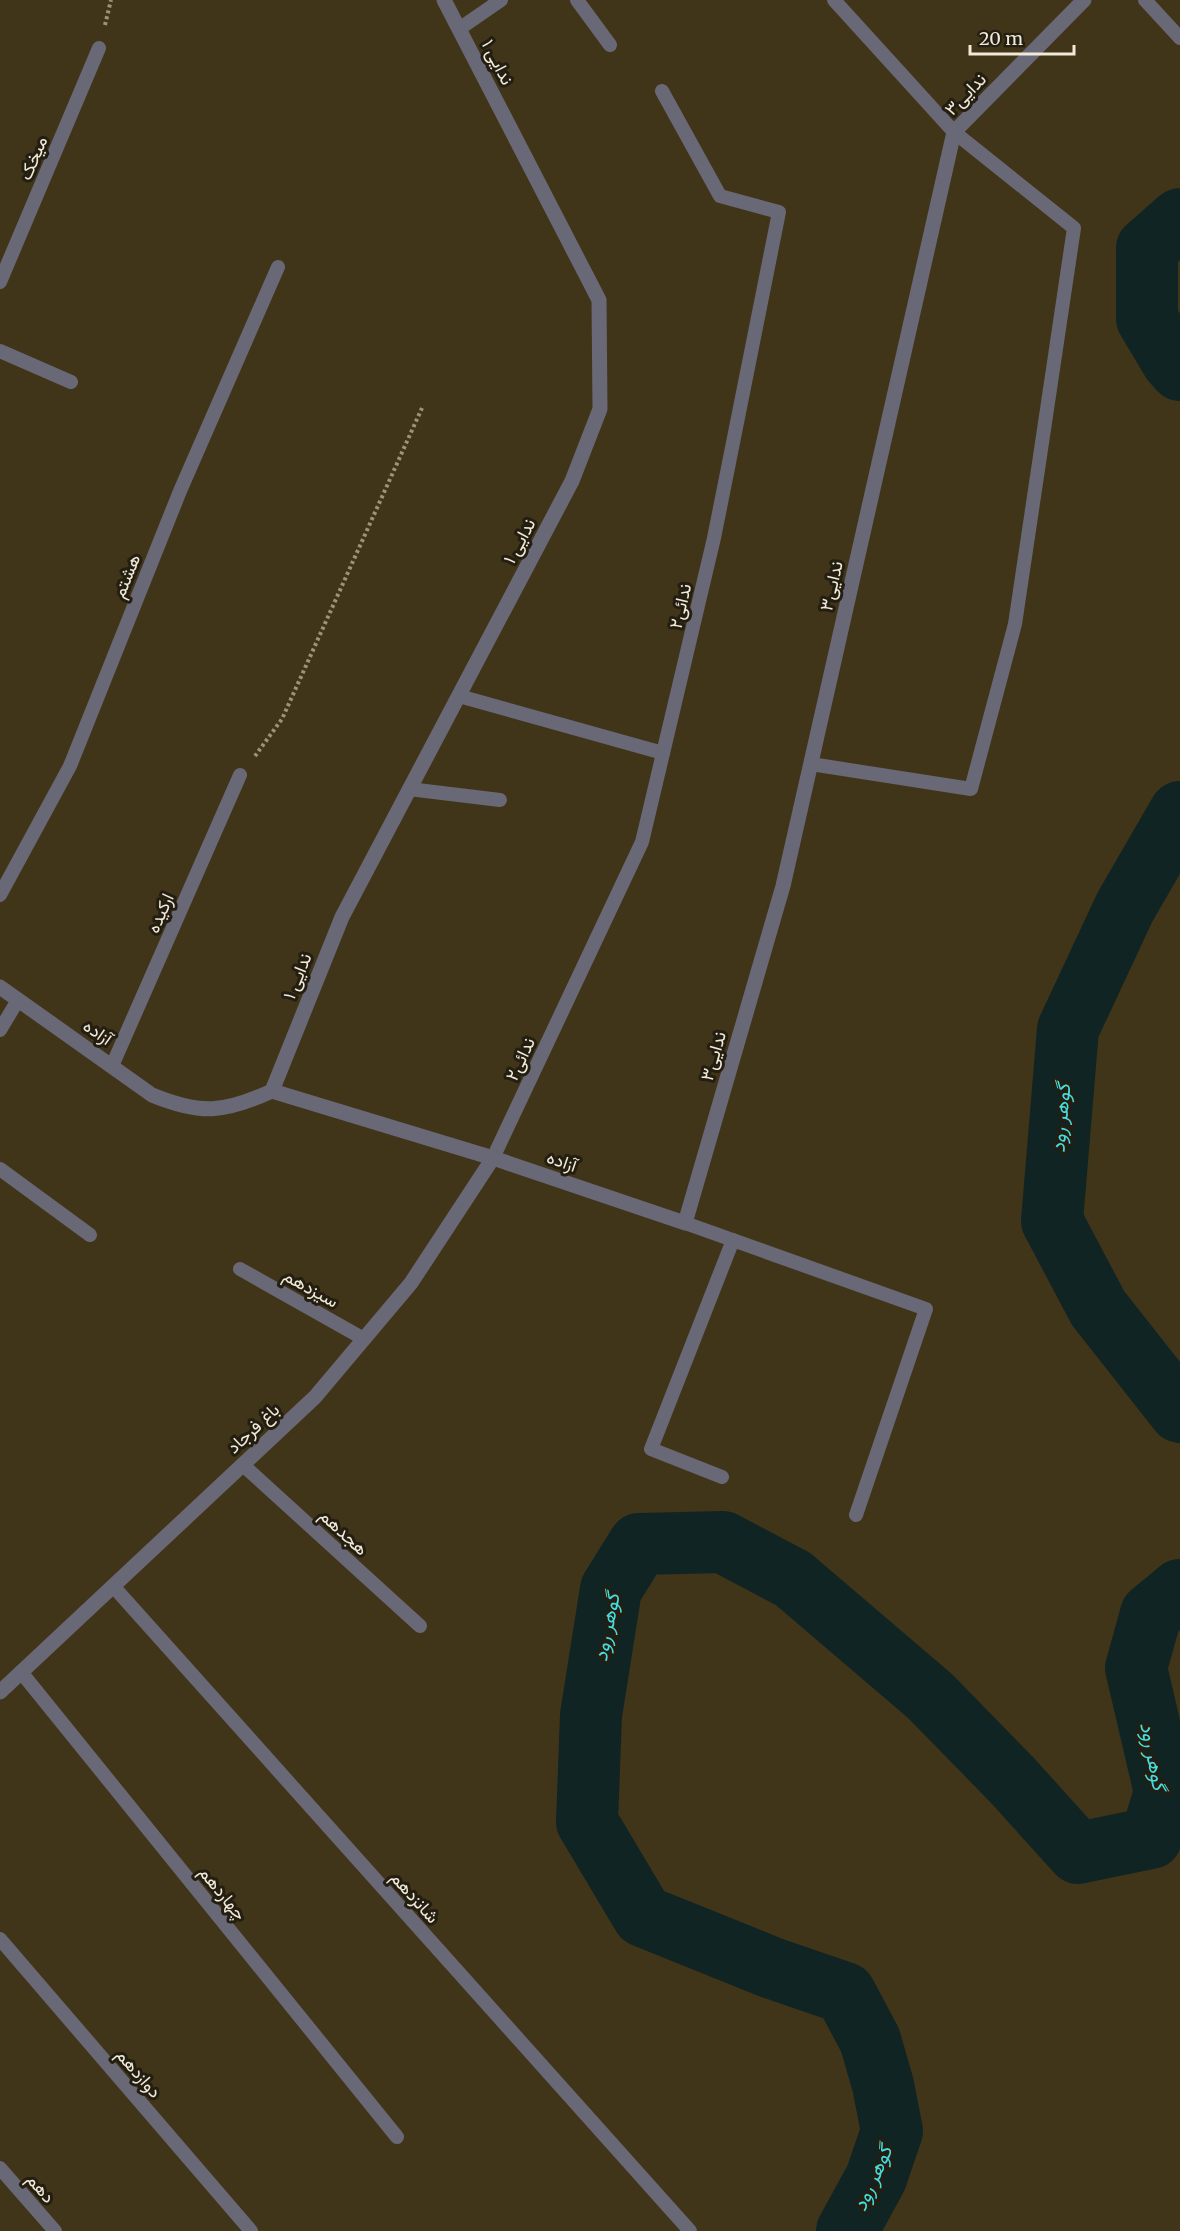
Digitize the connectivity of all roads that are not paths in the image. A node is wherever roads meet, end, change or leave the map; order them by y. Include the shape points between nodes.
1 (444, 0) edge
2 (501, 0) edge
3 (577, 0) edge
4 (834, 0) edge
5 (1084, 0) edge
6 (1145, 0) edge
7 (459, 29) junction
8 (1180, 38) edge
9 (610, 45) dead end
10 (99, 48) dead end
11 (662, 91) dead end
12 (954, 132) junction
13 (278, 267) dead end
14 (0, 282) edge
15 (0, 351) edge
16 (71, 382) dead end
17 (459, 696) junction
18 (663, 753) junction
19 (811, 764) junction
20 (240, 775) road end
21 (409, 789) junction
22 (500, 800) dead end
23 (0, 895) edge
24 (0, 987) edge
25 (18, 1000) junction
26 (0, 1030) edge
27 (112, 1066) junction
28 (272, 1091) junction
29 (493, 1158) junction
30 (0, 1169) edge
31 (685, 1223) junction
32 (90, 1235) dead end
33 (733, 1240) junction
34 (240, 1269) dead end
35 (364, 1339) junction
36 (243, 1465) junction
37 (722, 1477) dead end
38 (856, 1515) dead end
39 (113, 1586) junction
40 (420, 1626) dead end
41 (21, 1672) junction
42 (0, 1692) edge
43 (0, 1939) edge
44 (397, 2137) dead end
45 (0, 2168) edge
46 (55, 2231) edge
47 (251, 2231) edge
48 (690, 2231) edge

1 - 7 street, ندایی ۱
2 - 7 lane
3 - 9 lane
4 - 12 lane
5 - 12 street, ندایی۳
6 - 8 lane
7 - 17 street, ندایی ۱ via 599,300 600,409 572,481
10 - 14 lane, میخک
11 - 18 lane, ندائی۲ via 720,196 779,212 714,538
12 - 19 street, ندایی۳
12 - 19 lane via 1074,228 1015,624 971,789
13 - 23 lane, هشتم via 180,490 70,766
15 - 16 lane
17 - 18 lane
17 - 21 street, ندایی ۱
18 - 29 lane, ندائی۲ via 642,842
19 - 31 street, ندایی۳ via 783,886
20 - 27 lane, ارکیده
21 - 22 lane
21 - 28 street, ندایی ۱ via 342,917
24 - 25 street, آزاده
25 - 26 lane
25 - 27 street, آزاده
27 - 28 street, آزاده via 152,1095 181,1107 209,1110 243,1104
28 - 29 street, آزاده
29 - 31 street, آزاده
29 - 35 street, باغ فرجاد via 411,1283
30 - 32 lane
31 - 33 lane, آزاده
33 - 37 lane via 651,1449
33 - 38 lane, آزاده via 926,1309
34 - 35 lane, سیزدهم
35 - 36 street, باغ فرجاد via 315,1397
36 - 39 street, باغ فرجاد
36 - 40 lane, هجدهم
39 - 41 street, باغ فرجاد
39 - 48 lane, شانزدهم
41 - 42 street, باغ فرجاد
41 - 44 lane, چهاردهم
43 - 47 lane, دوازدهم
45 - 46 lane, دهم

